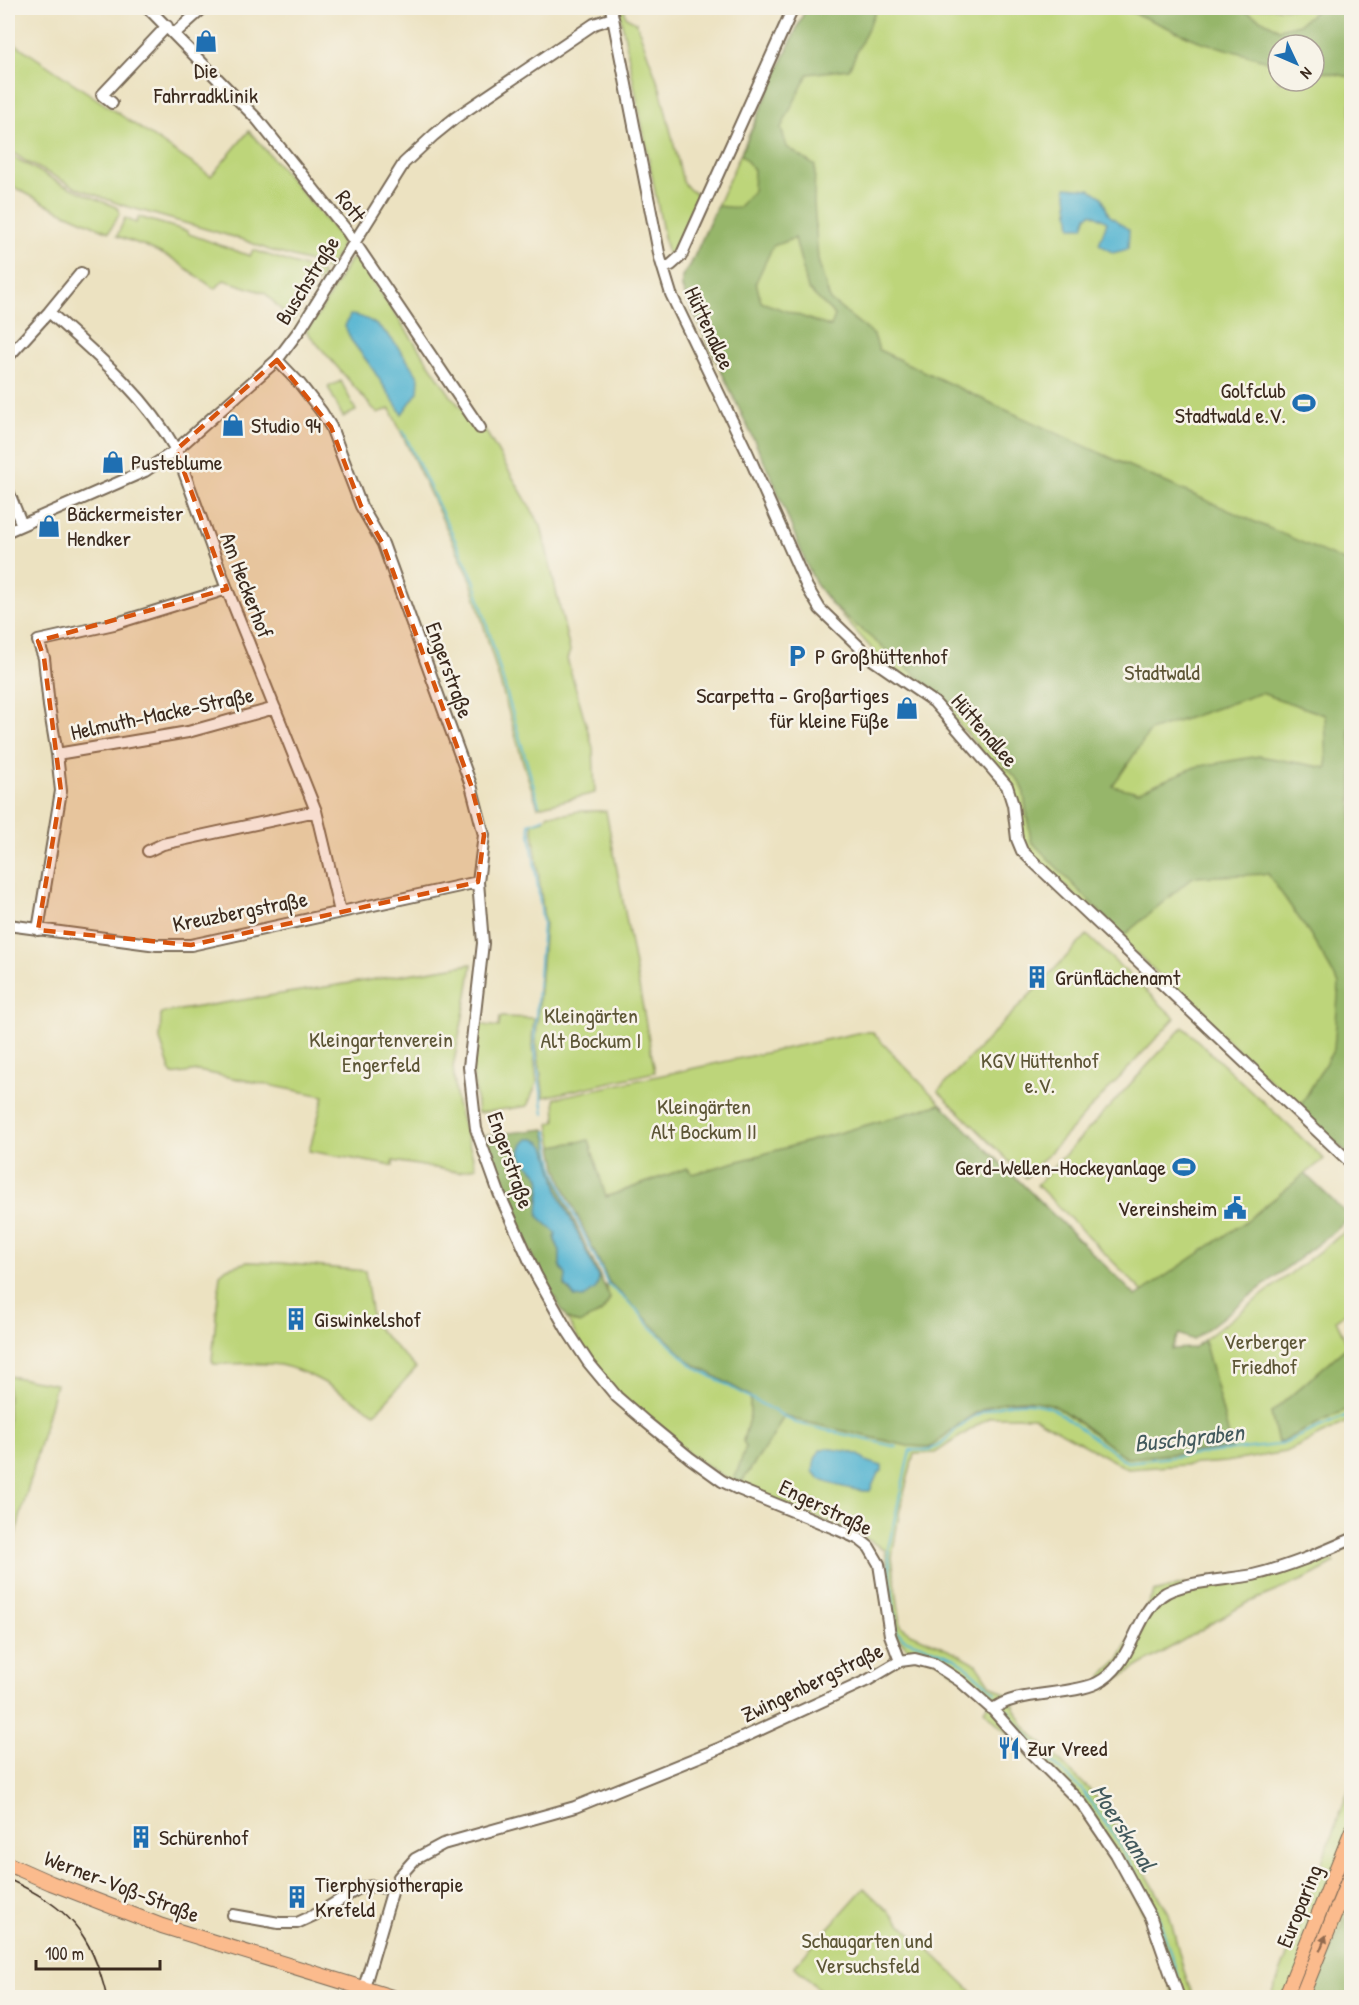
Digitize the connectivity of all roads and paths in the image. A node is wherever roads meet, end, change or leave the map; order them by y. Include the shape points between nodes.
1 (148, 8) edge
2 (202, 8) edge
3 (793, 8) edge
4 (612, 13) edge
5 (170, 30) junction
6 (112, 103) dead end
7 (353, 243) junction
8 (663, 268) junction
9 (81, 273) dead end
10 (49, 312) junction
11 (8, 357) edge
12 (277, 360) junction
13 (480, 428) dead end
14 (176, 450) junction
15 (8, 491) edge
16 (22, 525) junction
17 (8, 531) edge
18 (226, 590) junction
19 (275, 708) junction
20 (57, 754) junction
21 (316, 811) junction
22 (148, 851) dead end
23 (478, 882) junction
24 (340, 912) junction
25 (8, 925) edge
26 (38, 930) junction
27 (1352, 1164) edge
28 (1352, 1539) edge
29 (900, 1661) junction
30 (993, 1710) junction
31 (1352, 1830) edge
32 (8, 1864) edge
33 (1352, 1871) edge
34 (393, 1889) junction
35 (233, 1915) dead end
36 (362, 1993) edge
37 (395, 1998) edge
38 (1179, 1998) edge
39 (1285, 1998) edge
40 (1301, 1998) edge

1 - 5 street, Rott
2 - 5 street
3 - 8 street, Hüttenallee via 681,256
4 - 7 street, Buschstraße via 434,135 404,163
4 - 8 street, Hüttenallee
5 - 6 street via 102,95
5 - 7 street, Rott via 258,119
7 - 12 street, Buschstraße
7 - 13 street, Rott
8 - 27 street, Hüttenallee via 671,294 820,609 873,660 934,702 1007,786 1022,851
9 - 10 street
10 - 11 street
10 - 14 street, Am Heckerhof via 141,400
12 - 14 street, Buschstraße
12 - 23 street, Engerstraße via 321,411 361,506 383,544 471,785 484,835
14 - 16 street, Buschstraße via 145,471
14 - 18 street, Am Heckerhof
15 - 16 street
16 - 17 street, Buschstraße
18 - 19 street, Am Heckerhof
18 - 20 street via 114,624 38,641 44,658
19 - 20 street, Helmuth-Macke-Straße via 188,732
19 - 21 street, Am Heckerhof
20 - 26 street via 61,790
21 - 22 street via 163,844
21 - 24 street, Am Heckerhof
23 - 24 street, Kreuzbergstraße
23 - 29 street, Engerstraße via 483,943 469,1067 474,1119 496,1184 536,1275 588,1362 617,1396 690,1458 736,1488 839,1530 869,1547 879,1564 890,1635
24 - 26 street, Kreuzbergstraße via 191,945 157,945
25 - 26 street, Kreuzbergstraße
28 - 30 street via 1275,1569 1178,1588 1162,1595 1151,1607 1121,1662 1100,1682 1018,1699 999,1704
29 - 30 street, Zwingenbergstraße via 915,1659 934,1664 960,1680
29 - 34 street, Zwingenbergstraße via 868,1680 718,1749 575,1807 443,1844 415,1858
30 - 38 street, Zwingenbergstraße via 1082,1804 1105,1837 1151,1918
31 - 39 main road, Europaring
32 - 36 main road, Werner-Voß-Straße via 162,1926
40 -> 33 main road, Europaring
34 - 35 street via 359,1888 297,1923
34 - 36 street, Zwingenbergstraße
36 - 37 main road, Werner-Voß-Straße

